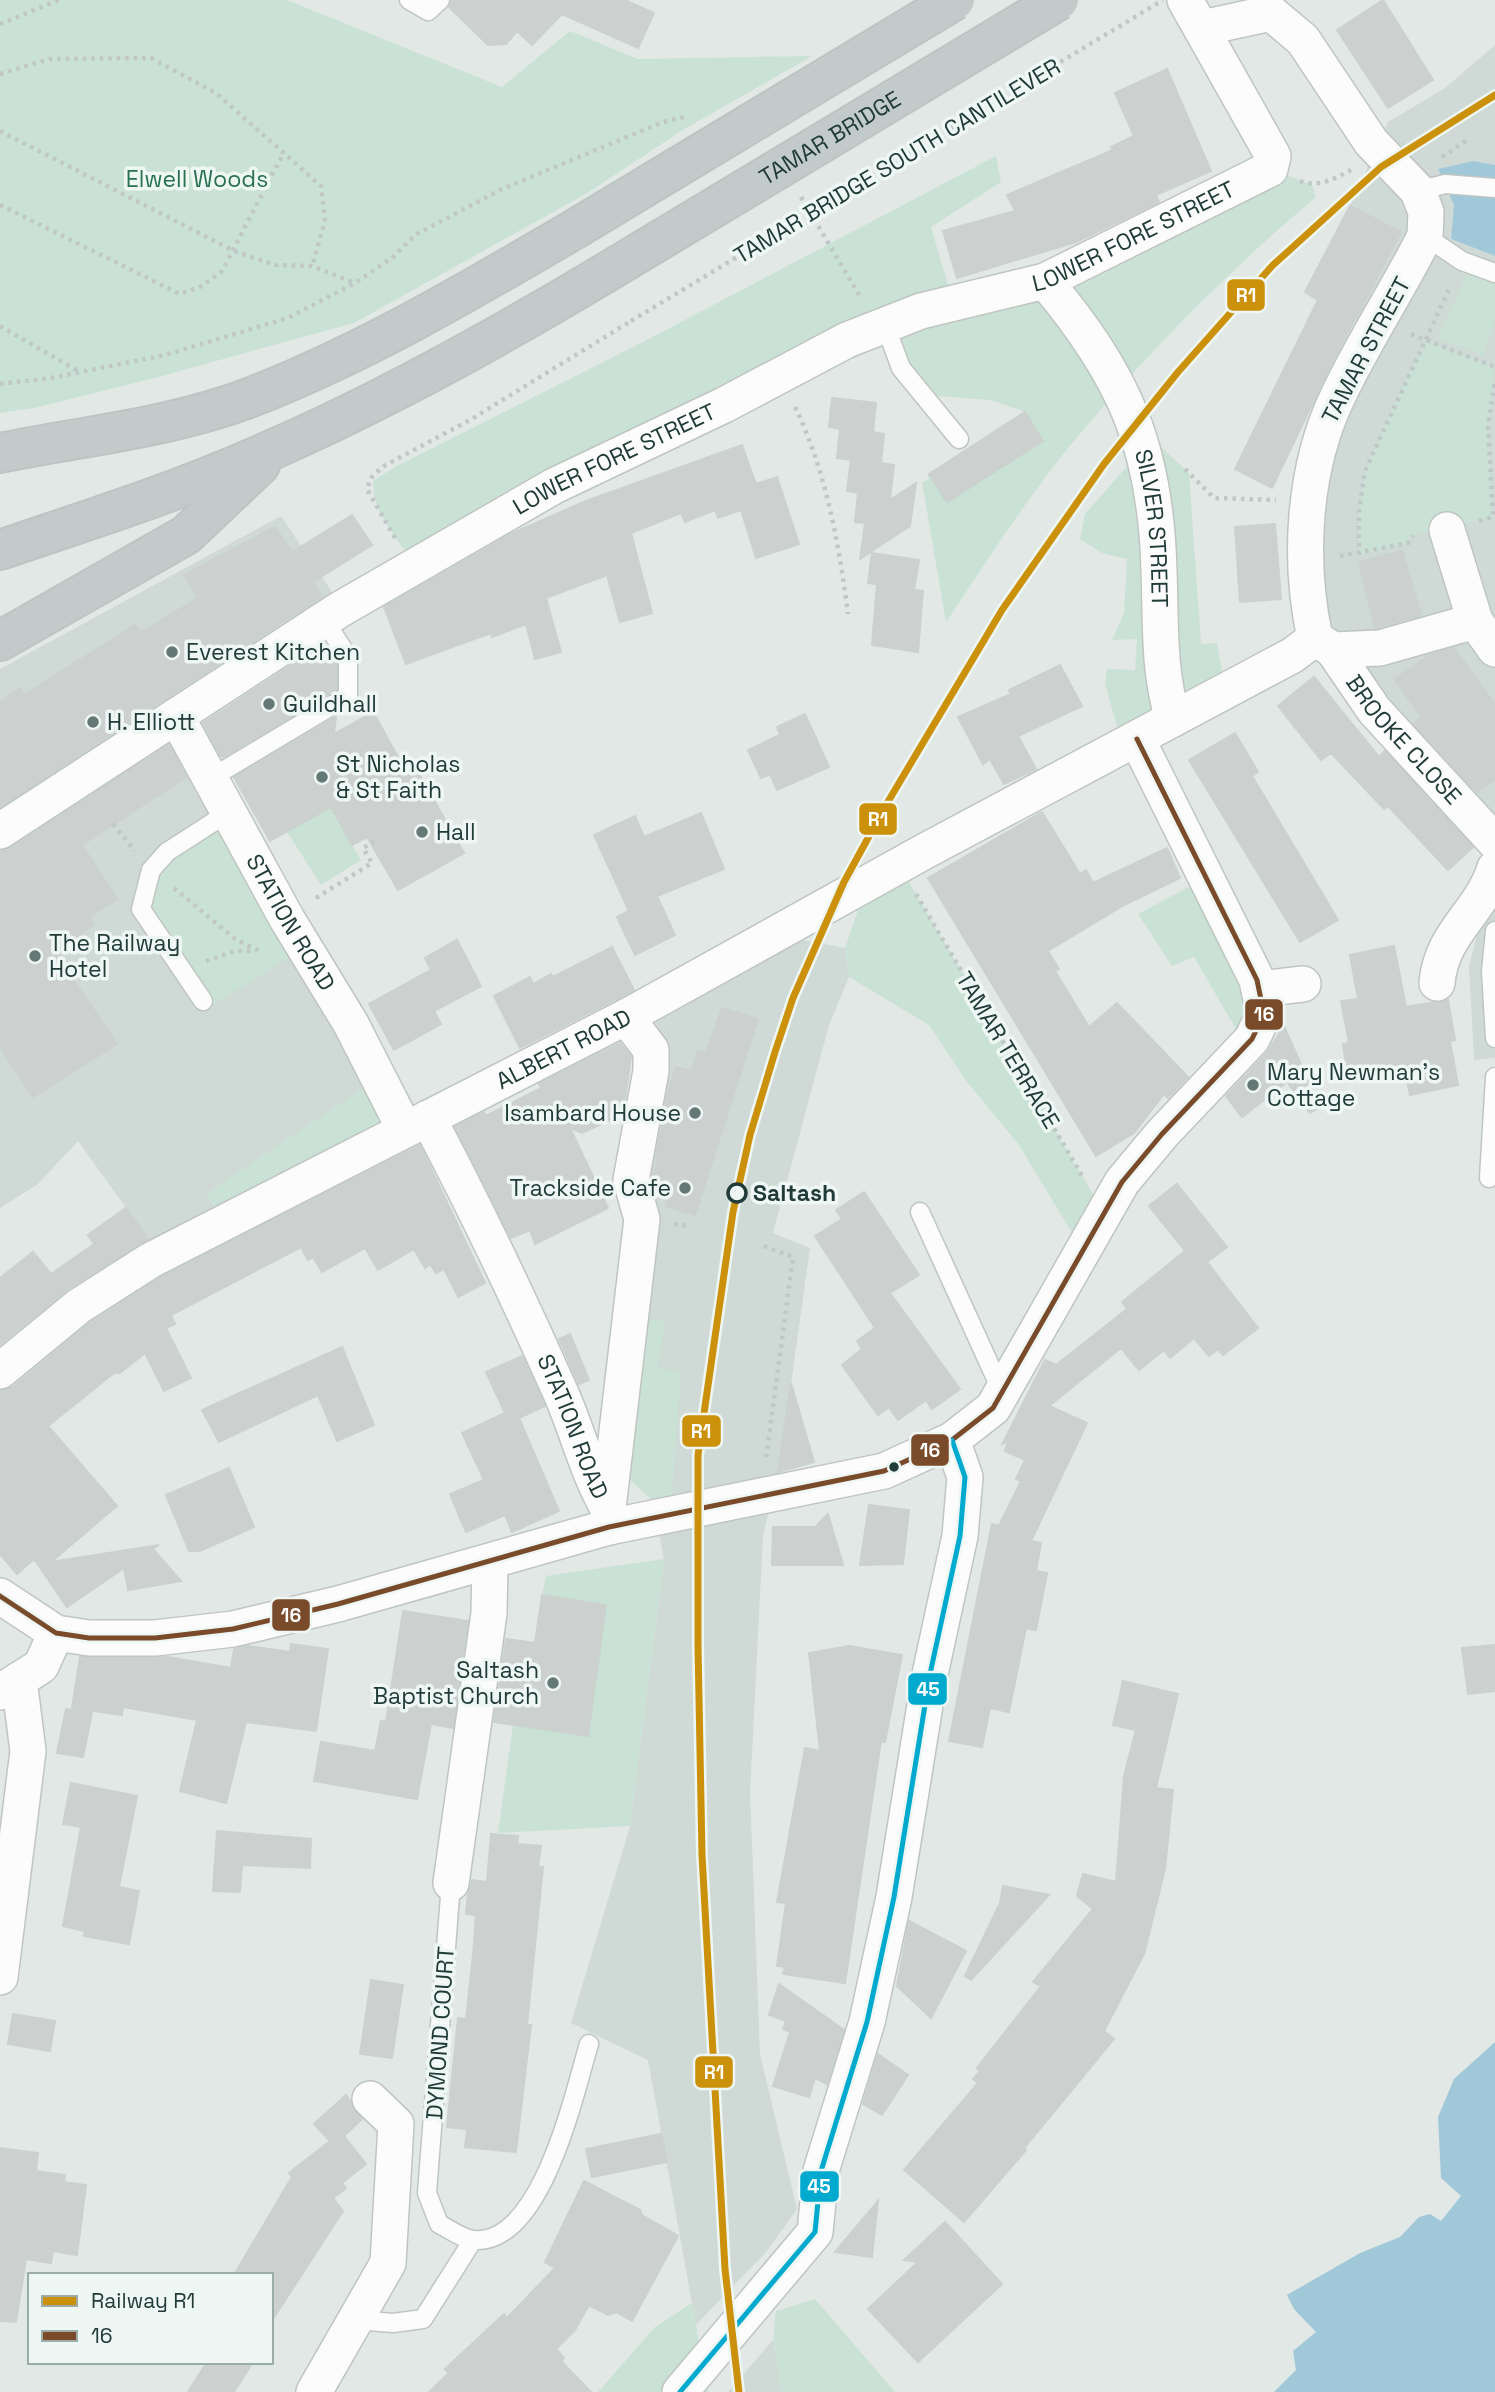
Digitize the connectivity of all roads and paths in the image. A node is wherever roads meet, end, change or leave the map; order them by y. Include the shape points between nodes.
1 (59, 0) edge
2 (409, 0) edge
3 (440, 0) edge
4 (955, 0) edge
5 (1059, 0) edge
6 (1163, 0) edge
7 (1193, 14) edge
8 (0, 24) edge
9 (0, 74) edge
10 (0, 131) edge
11 (282, 154) junction
12 (1382, 155) junction
13 (1270, 169) junction
14 (1495, 188) edge
15 (1418, 191) junction
16 (0, 205) edge
17 (1425, 236) junction
18 (234, 251) junction
19 (1462, 261) junction
20 (312, 266) junction
21 (1495, 272) edge
22 (1045, 281) junction
23 (355, 284) dead end
24 (1379, 321) junction
25 (885, 325) junction
26 (0, 326) edge
27 (1427, 341) junction
28 (1495, 367) edge
29 (79, 372) dead end
30 (779, 375) junction
31 (1495, 379) edge
32 (959, 439) dead end
33 (279, 447) junction
34 (0, 453) edge
35 (1180, 464) dead end
36 (1490, 491) dead end
37 (1308, 502) junction
38 (1447, 530) dead end
39 (1409, 537) dead end
40 (0, 550) edge
41 (1359, 555) junction
42 (1308, 558) junction
43 (413, 565) junction
44 (848, 614) dead end
45 (324, 620) junction
46 (1475, 621) junction
47 (0, 642) edge
48 (1324, 644) junction
49 (1495, 649) edge
50 (176, 716) junction
51 (1172, 719) junction
52 (1137, 739) junction
53 (211, 778) junction
54 (229, 813) junction
55 (1488, 821) edge
56 (0, 831) edge
57 (374, 842) dead end
58 (151, 870) junction
59 (1493, 886) edge
60 (912, 888) dead end
61 (287, 919) junction
62 (1495, 931) edge
63 (305, 948) junction
64 (259, 951) junction
65 (183, 971) junction
66 (1437, 982) dead end
67 (1303, 984) dead end
68 (1259, 989) junction
69 (203, 1001) dead end
70 (626, 1017) junction
71 (1495, 1038) edge
72 (1495, 1077) edge
73 (416, 1123) junction
74 (1489, 1178) dead end
75 (920, 1213) dead end
76 (1104, 1213) junction
77 (764, 1246) dead end
78 (0, 1371) edge
79 (1003, 1394) junction
80 (952, 1440) junction
81 (772, 1496) junction
82 (620, 1519) junction
83 (490, 1562) junction
84 (0, 1597) edge
85 (56, 1633) junction
86 (9, 1686) edge
87 (451, 1883) joint
88 (0, 1977) edge
89 (589, 2044) dead end
90 (370, 2099) dead end
91 (473, 2240) junction
92 (356, 2320) junction
93 (314, 2392) edge
94 (680, 2392) edge

1 - 8 path
2 - 3 lane via 428,11
4 - 34 highway, bridge via 398,332 253,397 171,419
5 - 33 highway, TAMAR BRIDGE, bridge via 525,321
6 - 43 path, TAMAR BRIDGE SOUTH CANTILEVER, bridge via 470,420 382,467 367,489
7 - 12 street via 1271,13 1303,40
7 - 13 street via 1273,156
9 - 11 path via 49,60 151,58 216,93
10 - 18 path
11 - 18 path
11 - 20 path via 321,186 326,221
12 - 13 path via 1312,185
12 - 15 street
13 - 22 street, LOWER FORE STREET
14 - 15 lane via 1445,184
15 - 17 street via 1426,212
16 - 18 path via 180,294 202,286 222,271
17 - 19 lane
17 - 24 street, TAMAR STREET
18 - 20 path via 275,265
19 - 21 lane
19 - 27 path
20 - 23 path
22 - 25 street, LOWER FORE STREET via 934,307
22 - 51 street, SILVER STREET via 1084,328 1118,383 1144,447 1159,568 1164,689
24 - 27 path
24 - 37 street, TAMAR STREET via 1337,398 1321,440
25 - 30 street, LOWER FORE STREET
25 - 32 lane via 901,368
26 - 29 path
27 - 28 path
27 - 41 path via 1365,471
30 - 43 street, LOWER FORE STREET via 554,486
30 - 44 path via 810,437 840,552
31 - 36 path via 1488,425
33 - 40 highway via 214,475
33 - 47 highway via 186,535
35 - 37 path via 1214,498
37 - 42 street, TAMAR STREET
38 - 46 street
39 - 41 path via 1408,543
41 - 42 path
42 - 48 street, TAMAR STREET via 1307,600
43 - 45 street, LOWER FORE STREET
45 - 50 street, LOWER FORE STREET
45 - 53 lane via 348,657 348,696
46 - 48 street via 1380,648
46 - 49 street
48 - 51 street via 1293,655
48 - 55 street, BROOKE CLOSE via 1374,710
50 - 53 street, STATION ROAD
50 - 56 street, LOWER FORE STREET
51 - 52 street
52 - 68 street
52 - 70 street, ALBERT ROAD
53 - 54 street, STATION ROAD
54 - 58 lane via 167,852
54 - 61 street, STATION ROAD
57 - 61 path via 363,848 372,863
58 - 64 path via 235,939
58 - 65 lane via 141,908
59 - 66 street via 1450,938
60 - 76 path, TAMAR TERRACE
61 - 63 street, STATION ROAD
62 - 71 lane via 1491,971
63 - 64 path
63 - 73 street, STATION ROAD
64 - 65 path via 234,951
65 - 69 lane
67 - 68 street
68 - 76 street via 1264,1014 1252,1040 1162,1134 1122,1182
70 - 73 street, ALBERT ROAD
70 - 82 street via 651,1050 651,1071 631,1180 642,1219
72 - 74 lane
73 - 78 street, ALBERT ROAD via 151,1260 79,1306
73 - 82 street, STATION ROAD via 496,1248 561,1393 591,1479
75 - 79 lane
76 - 79 street
77 - 81 path via 793,1257
79 - 80 street via 993,1408
80 - 81 street via 884,1471
80 - 94 street via 965,1478 960,1536 930,1674 894,1897 867,2022 821,2171 814,2232
81 - 82 street
82 - 83 street
83 - 85 street via 233,1629 155,1638
83 - 87 street, DYMOND COURT via 489,1613
84 - 85 street
85 - 86 street via 41,1666
86 - 88 street via 28,1751
87 - 91 lane, DYMOND COURT via 428,2193 439,2224
89 - 91 lane via 553,2161 527,2212 497,2234
90 - 92 street via 396,2124 388,2263
91 - 92 lane via 423,2319 393,2323
92 - 93 street

